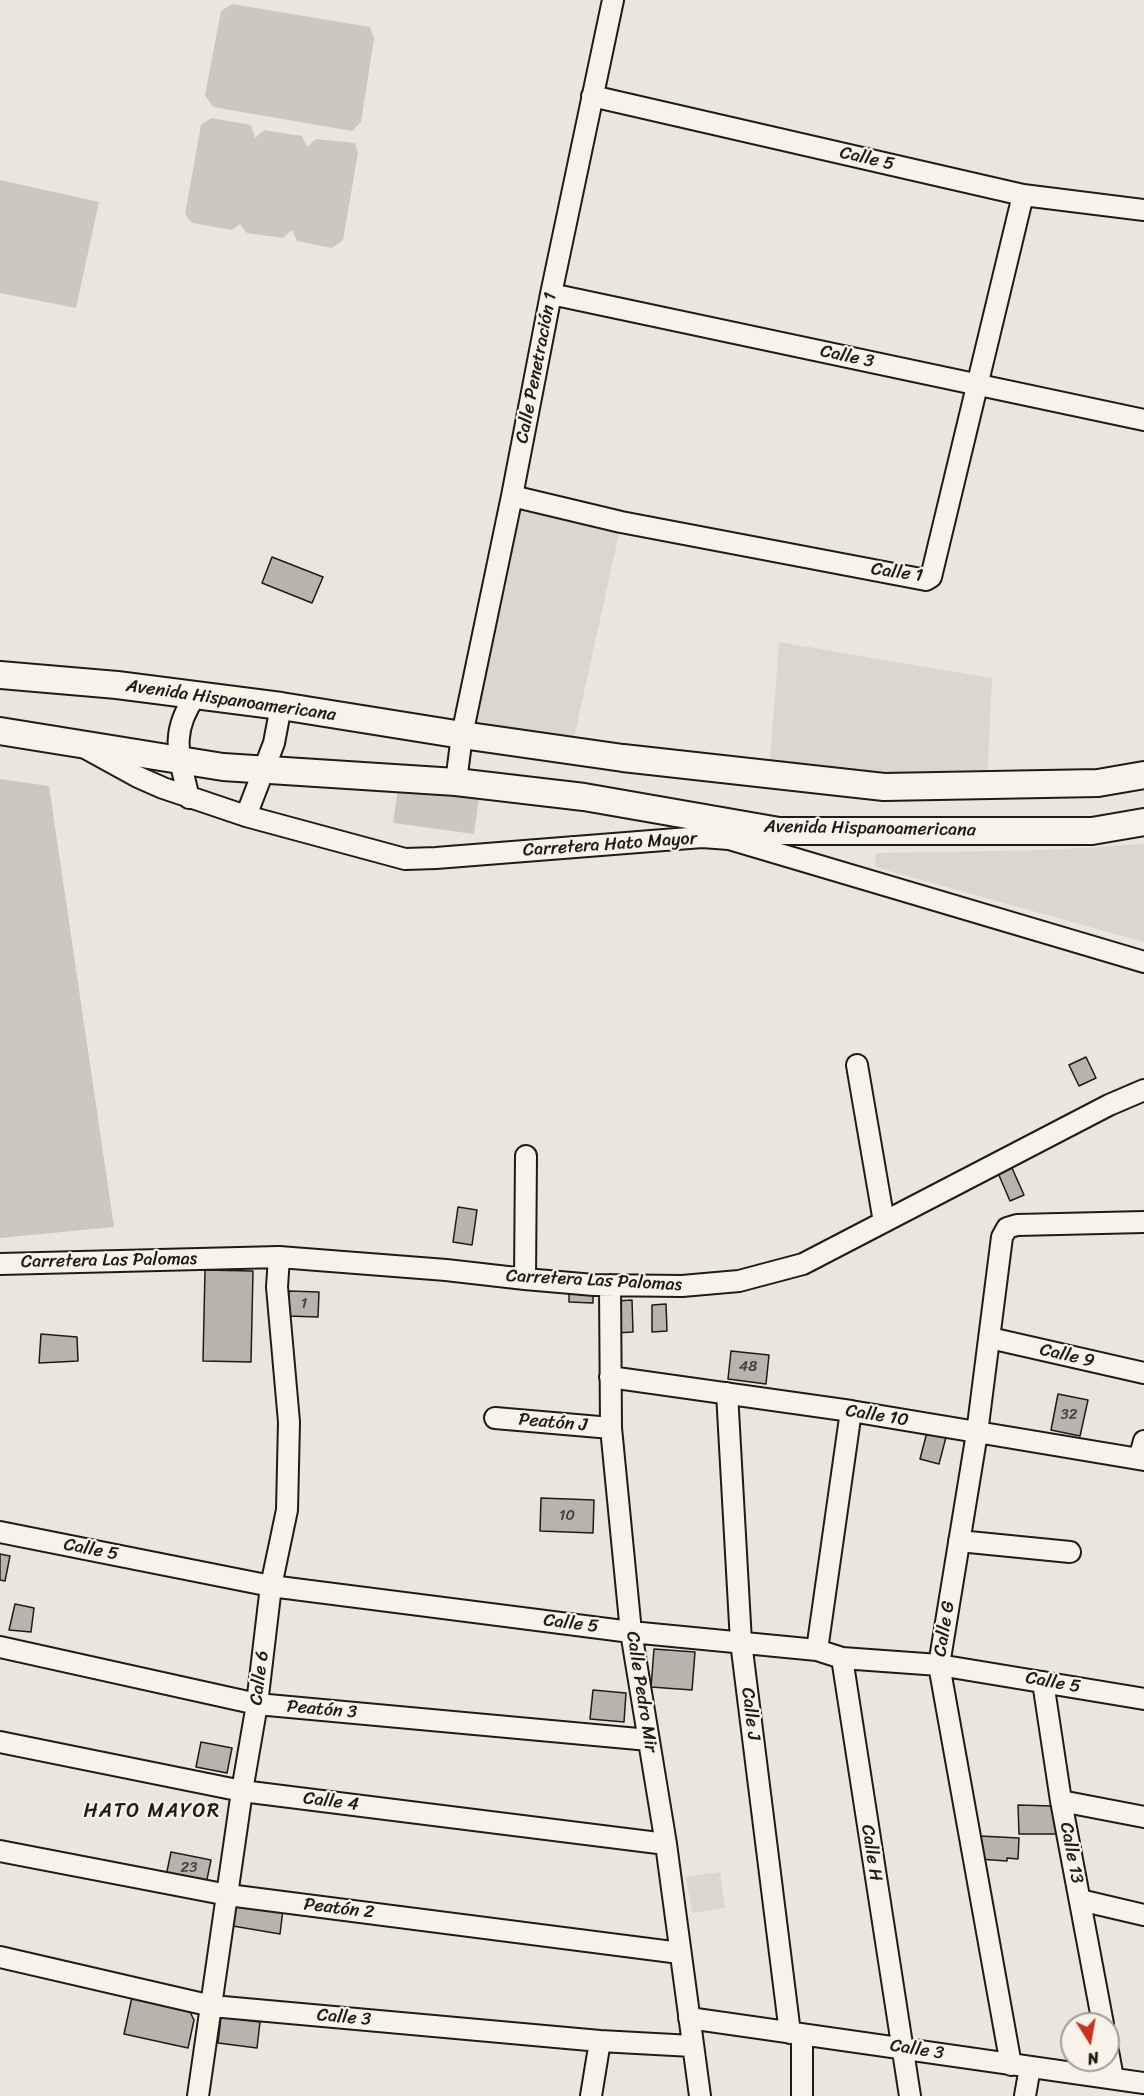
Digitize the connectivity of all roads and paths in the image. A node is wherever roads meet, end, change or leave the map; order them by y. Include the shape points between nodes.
1 (613, 0) edge
2 (592, 96) junction
3 (1023, 195) junction
4 (1144, 210) edge
5 (551, 294) junction
6 (978, 386) junction
7 (1144, 420) edge
8 (512, 496) junction
9 (0, 675) edge
10 (196, 695) junction
11 (281, 706) junction
12 (0, 731) edge
13 (462, 735) junction
14 (79, 744) junction
15 (180, 760) junction
16 (264, 771) junction
17 (1144, 774) edge
18 (456, 782) junction
19 (189, 798) junction
20 (246, 816) junction
21 (1144, 822) edge
22 (1144, 962) edge
23 (857, 1065) dead end
24 (1144, 1090) edge
25 (526, 1156) dead end
26 (884, 1222) junction
27 (1144, 1222) edge
28 (279, 1257) junction
29 (0, 1264) edge
30 (525, 1280) junction
31 (610, 1285) junction
32 (990, 1338) junction
33 (1144, 1373) edge
34 (610, 1377) junction
35 (727, 1394) junction
36 (851, 1411) junction
37 (495, 1418) dead end
38 (611, 1428) junction
39 (977, 1433) junction
40 (1142, 1454) edge
41 (0, 1532) edge
42 (958, 1541) junction
43 (1070, 1552) dead end
44 (271, 1586) junction
45 (631, 1632) junction
46 (741, 1642) junction
47 (0, 1647) edge
48 (817, 1650) junction
49 (842, 1658) junction
50 (939, 1665) junction
51 (1043, 1682) junction
52 (1144, 1699) edge
53 (257, 1704) junction
54 (649, 1740) junction
55 (0, 1742) edge
56 (242, 1791) junction
57 (1061, 1802) junction
58 (1144, 1817) edge
59 (666, 1844) junction
60 (0, 1851) edge
61 (228, 1895) junction
62 (1080, 1900) junction
63 (1144, 1915) edge
64 (680, 1953) junction
65 (0, 1957) edge
66 (212, 2006) junction
67 (1101, 2012) edge
68 (689, 2018) junction
69 (796, 2034) junction
70 (600, 2041) junction
71 (692, 2046) junction
72 (901, 2047) junction
73 (1021, 2066) junction
74 (1112, 2072) edge
75 (1113, 2078) junction
76 (1138, 2087) edge
77 (198, 2096) edge
78 (591, 2096) edge
79 (700, 2096) edge
80 (802, 2096) edge
81 (910, 2096) edge
82 (1025, 2096) edge

1 - 2 street, Calle Penetración 1
2 - 3 street, Calle 5
2 - 5 street, Calle Penetración 1
3 - 4 street, Calle 5
3 - 6 street, Calle 1
5 - 6 street, Calle 3
5 - 8 street, Calle Penetración 1
6 - 7 street, Calle 3
6 - 8 street, Calle 1 via 931,577 926,580 621,522
8 - 13 street, Calle Penetración 1
9 - 10 main road, Avenida Hispanoamericana
10 - 11 main road, Avenida Hispanoamericana
10 - 15 street via 183,712
11 - 13 main road, Avenida Hispanoamericana
11 - 16 street
12 - 14 main road, Avenida Hispanoamericana
13 - 17 main road, Avenida Hispanoamericana via 623,758 884,787 1098,783
13 - 18 street
14 - 15 main road, Avenida Hispanoamericana
14 - 19 street, Carretera Hato Mayor via 138,777
15 - 16 main road, Avenida Hispanoamericana
15 - 19 street
16 - 18 main road, Avenida Hispanoamericana
16 - 20 street
18 - 21 main road, Avenida Hispanoamericana via 584,797 779,831 1092,831
19 - 20 street, Carretera Hato Mayor
20 - 22 street, Carretera Hato Mayor via 405,859 702,837 729,839
23 - 26 street
24 - 26 street, Carretera Las Palomas
25 - 30 street
26 - 31 street, Carretera Las Palomas via 803,1264 740,1281 682,1286
27 - 32 street, Calle G via 1017,1224 1007,1228 1002,1237
28 - 29 street, Carretera Las Palomas
28 - 30 street, Carretera Las Palomas
28 - 44 street, Calle 6 via 278,1298 289,1422 287,1510
30 - 31 street, Carretera Las Palomas
31 - 34 street, Calle Pedro Mir
32 - 33 street, Calle 9
32 - 39 street, Calle G
34 - 35 street, Calle 10
34 - 38 street, Calle Pedro Mir
35 - 36 street, Calle 10
35 - 46 street, Calle J
36 - 39 street, Calle 10
36 - 48 street
37 - 38 street, Peatón J
38 - 45 street, Calle Pedro Mir
39 - 40 street, Calle 10
39 - 42 street, Calle G
41 - 44 street, Calle 5
42 - 43 street
42 - 50 street, Calle G
44 - 45 street, Calle 5
44 - 53 street, Calle 6
45 - 46 street, Calle 5
45 - 54 street, Calle Pedro Mir
46 - 48 street, Calle 5
46 - 69 street, Calle J
47 - 53 street, Peatón 3
48 - 49 street, Calle 5
49 - 50 street, Calle 5
49 - 72 street, Calle H
50 - 51 street, Calle 5
50 - 73 street, Calle G
51 - 52 street, Calle 5
51 - 57 street, Calle 13
53 - 54 street, Peatón 3
53 - 56 street, Calle 6
54 - 59 street, Calle Pedro Mir
55 - 56 street, Calle 4
56 - 59 street, Calle 4
56 - 61 street, Calle 6
57 - 58 street
57 - 62 street, Calle 13
59 - 64 street, Calle Pedro Mir
60 - 61 street, Peatón 2
61 - 64 street, Peatón 2
61 - 66 street, Calle 6
62 - 63 street
62 - 67 street, Calle 13
64 - 68 street, Calle Pedro Mir
65 - 66 street, Calle 3
66 - 70 street, Calle 3
66 - 77 street, Calle 6
68 - 69 street, Calle 3
68 - 71 street, Calle Pedro Mir
69 - 72 street, Calle 3
69 - 80 street, Calle J
70 - 71 street, Calle 3
70 - 78 street
71 - 79 street, Calle Pedro Mir
72 - 73 street, Calle 3
72 - 81 street, Calle H
73 - 75 street, Calle 3
73 - 82 street, Calle G
74 - 75 street
75 - 76 street, Calle 3

